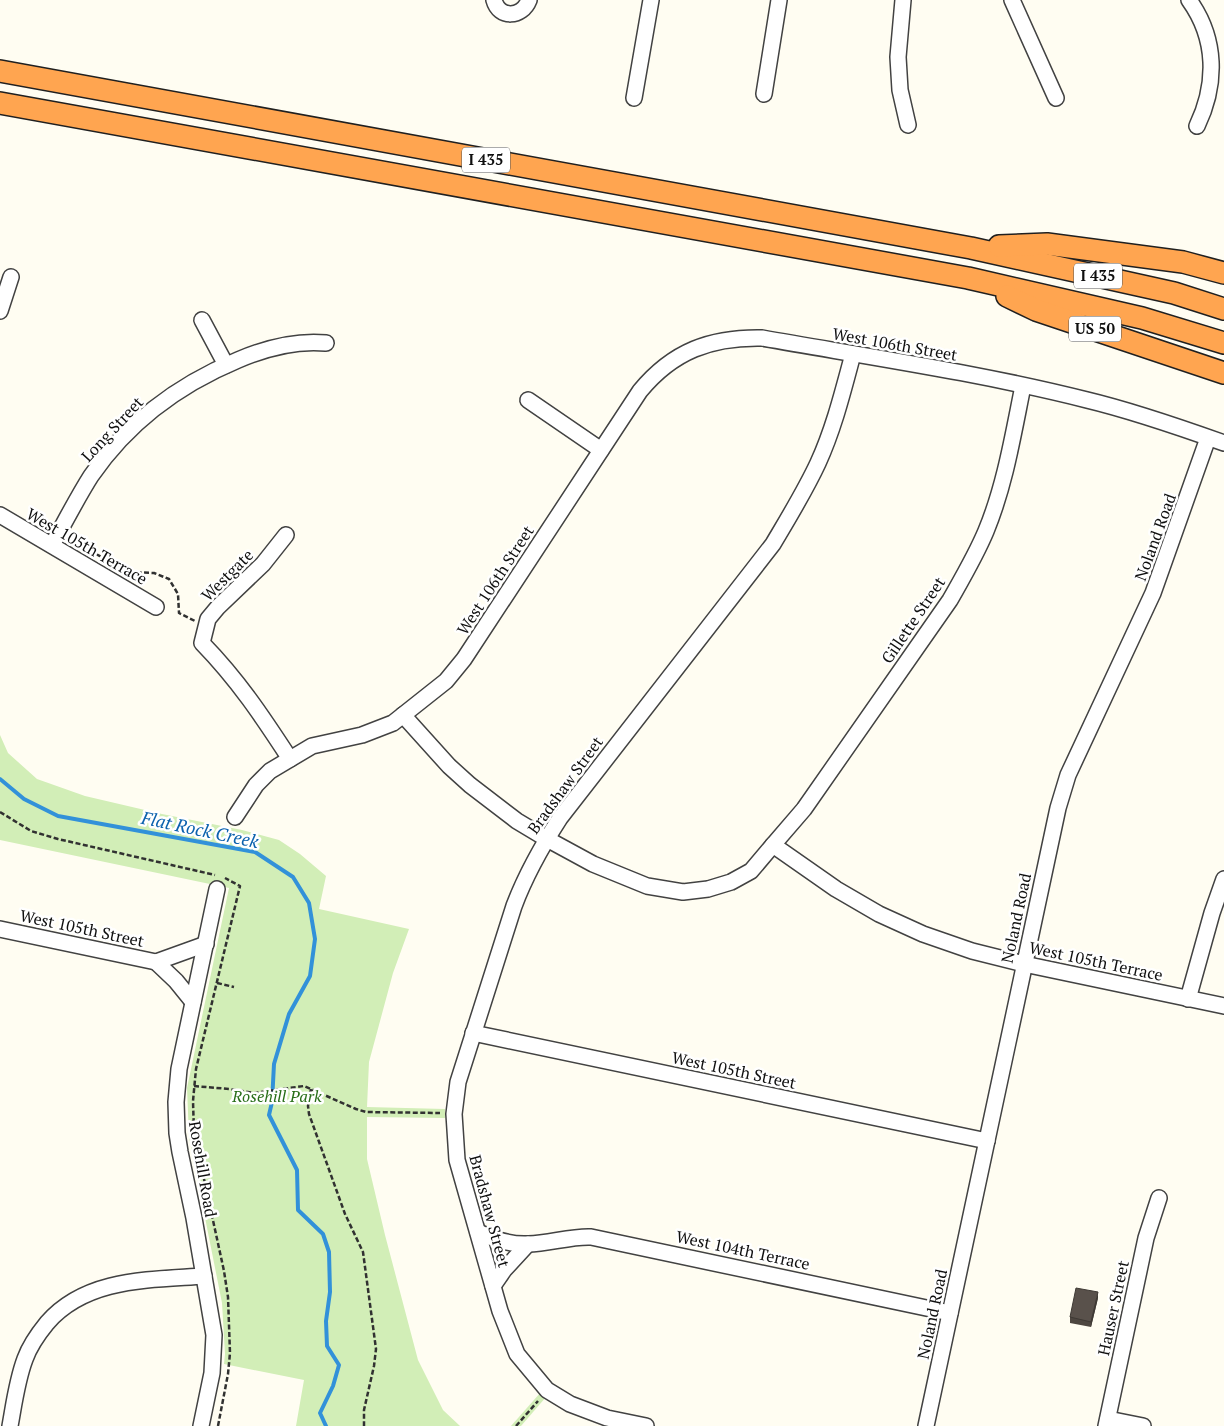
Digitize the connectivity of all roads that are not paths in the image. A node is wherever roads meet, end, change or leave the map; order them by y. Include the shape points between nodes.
1 (494, 0) edge
2 (529, 0) edge
3 (651, 0) edge
4 (780, 0) edge
5 (904, 0) edge
6 (1012, 0) edge
7 (1191, 1) edge
8 (0, 72) edge
9 (764, 94) dead end
10 (634, 98) dead end
11 (1056, 98) dead end
12 (0, 103) edge
13 (908, 125) dead end
14 (1197, 126) dead end
15 (972, 248) junction
16 (1224, 273) edge
17 (11, 277) dead end
18 (968, 278) junction
19 (1224, 309) edge
20 (0, 311) edge
21 (202, 320) dead end
22 (326, 343) dead end
23 (1224, 344) edge
24 (853, 354) junction
25 (226, 365) junction
26 (1224, 373) edge
27 (1023, 386) junction
28 (528, 400) dead end
29 (1208, 438) junction
30 (1224, 443) edge
31 (601, 450) junction
32 (0, 515) edge
33 (286, 535) dead end
34 (52, 545) junction
35 (156, 607) dead end
36 (404, 715) junction
37 (290, 759) junction
38 (235, 817) dead end
39 (547, 839) junction
40 (773, 845) junction
41 (1224, 880) edge
42 (217, 889) dead end
43 (0, 928) edge
44 (206, 944) junction
45 (156, 962) junction
46 (1024, 964) junction
47 (1188, 999) junction
48 (193, 1002) junction
49 (1224, 1006) edge
50 (473, 1033) junction
51 (986, 1141) junction
52 (1159, 1198) dead end
53 (478, 1232) junction
54 (528, 1244) junction
55 (204, 1276) junction
56 (493, 1286) junction
57 (950, 1313) junction
58 (1107, 1422) edge
59 (10, 1426) edge
60 (201, 1426) edge
61 (646, 1426) edge
62 (926, 1426) edge
63 (1143, 1426) edge

1 - 2 street via 504,13 515,14 523,10
3 - 10 street
4 - 9 street
5 - 13 street via 898,58 900,90
6 - 11 street
7 - 14 street via 1205,33 1211,67 1206,108
8 - 15 highway, I 435
12 - 18 highway, I 435
15 - 16 highway via 1047,244 1183,262
15 - 19 highway, I 435 via 1174,293
17 - 20 street
18 - 23 highway, I 435 via 1142,318
18 - 26 highway, US 50 via 1036,310
21 - 25 street
22 - 25 street, Long Street via 292,343
24 - 27 street, West 106th Street
24 - 31 street, West 106th Street via 762,338 728,339 700,346 669,363 649,381
24 - 39 street, Bradshaw Street via 834,422 818,463 778,536
25 - 34 street, Long Street via 171,395 112,449 92,476
27 - 29 street, West 106th Street via 1139,414
27 - 40 street, Gillette Street via 1003,481 970,567 804,809
28 - 31 street
29 - 30 street, West 106th Street
29 - 46 street, Noland Road via 1153,593 1068,775
31 - 36 street, West 106th Street via 464,658 446,681
32 - 34 street, West 105th Terrace
33 - 37 street, Westgate via 263,564 208,619 202,643 234,678
34 - 35 street, West 105th Terrace
36 - 37 street via 378,730 312,746
36 - 39 street via 448,766 517,821
37 - 38 street via 270,771 256,785
39 - 40 street via 646,886 683,892 731,882 752,871
39 - 50 street, Bradshaw Street via 521,888
40 - 46 street, West 105th Terrace via 836,889 879,914 923,934
41 - 47 street
42 - 44 street, Rosehill Road
43 - 45 street, West 105th Street
44 - 45 street, West 105th Street
44 - 48 street, Rosehill Road
45 - 48 street, West 105th Street
46 - 47 street, West 105th Terrace
46 - 51 street, Noland Road
47 - 49 street, West 105th Terrace
48 - 55 street, Rosehill Road via 179,1069 177,1133
50 - 51 street, West 105th Street
50 - 53 street, Bradshaw Street via 458,1082 454,1114 457,1160
51 - 57 street, Noland Road
52 - 58 street, Hauser Street via 1146,1238
53 - 54 street, West 104th Terrace via 493,1239
53 - 56 street, Bradshaw Street
54 - 56 street
54 - 57 street, West 104th Terrace via 591,1237
55 - 59 street via 121,1283 87,1293 69,1303 32,1344 20,1376
55 - 60 street, Rosehill Road via 214,1335 212,1373
56 - 61 street, Bradshaw Street via 517,1354 547,1390 582,1410
57 - 62 street, Noland Road
58 - 63 street

